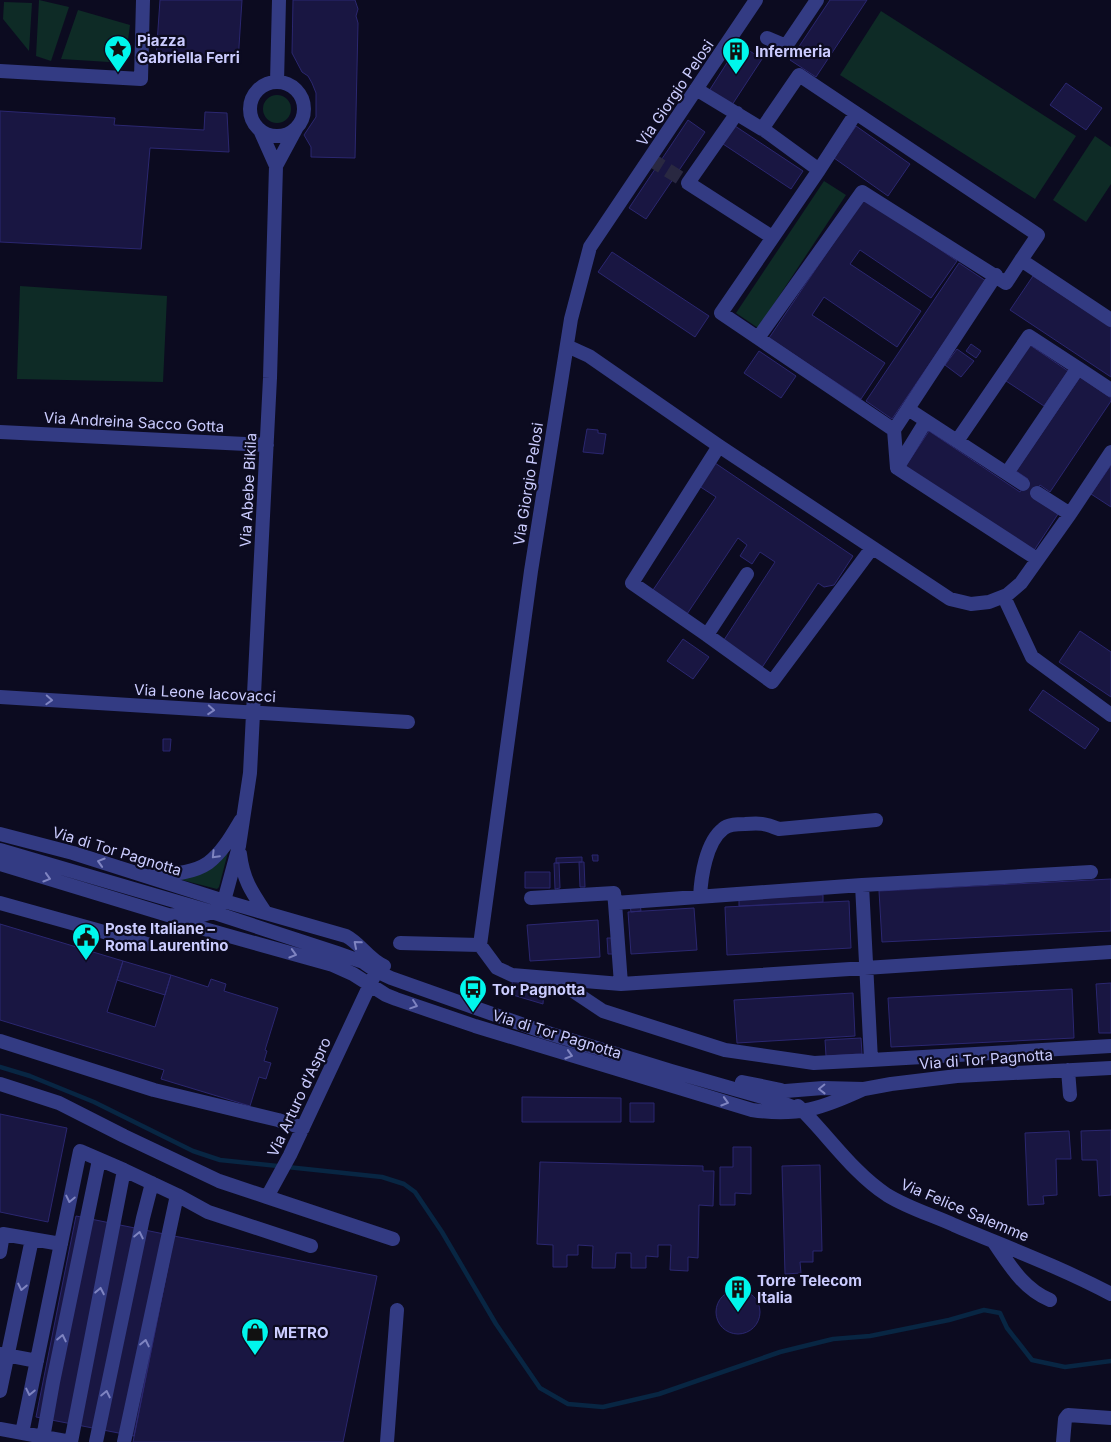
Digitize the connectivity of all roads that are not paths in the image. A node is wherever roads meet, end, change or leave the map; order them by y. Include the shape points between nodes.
1 (143, 0) edge
2 (279, 0) edge
3 (756, 0) edge
4 (817, 0) edge
5 (767, 38) dead end
6 (1, 69) edge
7 (277, 82) junction
8 (696, 89) junction
9 (737, 114) junction
10 (856, 114) junction
11 (297, 127) junction
12 (760, 127) junction
13 (260, 130) junction
14 (276, 166) junction
15 (820, 170) junction
16 (772, 237) junction
17 (1021, 260) junction
18 (996, 275) junction
19 (1111, 320) edge
20 (758, 338) junction
21 (567, 346) junction
22 (1078, 368) junction
23 (1111, 390) edge
24 (908, 409) junction
25 (926, 421) junction
26 (894, 430) junction
27 (0, 432) edge
28 (957, 441) junction
29 (267, 444) junction
30 (719, 446) junction
31 (1111, 452) edge
32 (897, 468) junction
33 (1007, 473) junction
34 (1023, 484) dead end
35 (1037, 493) dead end
36 (1070, 514) junction
37 (872, 548) junction
38 (1037, 560) junction
39 (747, 574) dead end
40 (1004, 597) junction
41 (707, 635) junction
42 (0, 697) edge
43 (254, 712) junction
44 (1111, 715) edge
45 (408, 722) dead end
46 (244, 816) junction
47 (876, 820) dead end
48 (0, 834) edge
49 (239, 846) junction
50 (0, 850) edge
51 (0, 864) edge
52 (1091, 872) dead end
53 (148, 876) junction
54 (862, 885) junction
55 (700, 897) junction
56 (531, 898) dead end
57 (224, 900) junction
58 (0, 903) edge
59 (615, 903) junction
60 (212, 912) junction
61 (265, 912) junction
62 (168, 915) junction
63 (400, 943) dead end
64 (147, 944) dead end
65 (480, 945) junction
66 (1111, 952) edge
67 (867, 969) junction
68 (375, 973) junction
69 (555, 979) junction
70 (621, 984) junction
71 (0, 1041) edge
72 (1111, 1046) edge
73 (871, 1060) junction
74 (1111, 1068) edge
75 (1068, 1070) junction
76 (0, 1084) edge
77 (864, 1089) junction
78 (781, 1090) junction
79 (1070, 1095) dead end
80 (758, 1096) junction
81 (803, 1111) junction
82 (303, 1128) junction
83 (99, 1160) junction
84 (124, 1170) junction
85 (152, 1183) junction
86 (177, 1194) junction
87 (267, 1196) junction
88 (32, 1239) junction
89 (393, 1239) dead end
90 (993, 1241) junction
91 (61, 1244) junction
92 (311, 1246) dead end
93 (0, 1252) edge
94 (1111, 1294) edge
95 (1050, 1300) dead end
96 (397, 1310) dead end
97 (4, 1355) edge
98 (37, 1361) junction
99 (0, 1391) edge
100 (1111, 1418) edge
101 (0, 1429) edge
102 (22, 1433) junction
103 (43, 1438) junction
104 (71, 1442) edge
105 (96, 1442) edge
106 (124, 1442) edge
107 (387, 1442) edge
108 (1063, 1442) edge

1 - 6 street via 140,79
2 - 7 street
3 - 8 street, Via Giorgio Pelosi
4 - 5 street via 786,46
7 - 11 street via 289,84 304,103 304,114
7 - 13 street via 265,85 252,98 251,116
8 - 9 street
8 - 21 street, Via Giorgio Pelosi via 590,247
9 - 12 street
9 - 16 street via 688,183
10 - 12 street via 798,75 762,129
10 - 15 street
10 - 17 street via 1038,235
11 - 13 street via 276,136
11 - 14 street, Via Abebe Bikila
12 - 15 street
13 - 14 street, Via Abebe Bikila
14 - 29 street, Via Abebe Bikila
15 - 16 street
16 - 20 street via 721,313
17 - 18 street via 1006,283
17 - 19 street
18 - 20 street via 862,192
18 - 24 street
20 - 26 street
21 - 30 street via 589,356
21 - 65 street, Via Giorgio Pelosi via 531,571
22 - 23 street
22 - 28 street via 1029,336
22 - 33 street
24 - 25 street
24 - 26 street
25 - 28 street
25 - 32 street
26 - 32 street
27 - 29 street, Via Andreina Sacco Gotta
28 - 33 street
29 - 43 street, Via Abebe Bikila
30 - 37 street
30 - 41 street via 632,584
31 - 36 street
32 - 38 street
33 - 34 street
35 - 36 street
36 - 38 street
37 - 40 street via 950,599 971,604
37 - 41 street via 772,682
38 - 40 street via 1021,583
39 - 41 street
40 - 44 street via 1032,657
42 -> 43 street, Via Leone Iacovacci
43 - 45 street, Via Leone Iacovacci
43 - 46 street, Via Abebe Bikila
46 - 49 street, Via Abebe Bikila
46 -> 53 street, Via Abebe Bikila via 223,848 208,863 187,871
47 - 55 street via 779,829 764,823 724,828 716,836 708,854 701,875
53 -> 48 street, Via di Tor Pagnotta
49 - 57 street, Via Abebe Bikila
49 - 61 street, Via Abebe Bikila via 242,872
50 - 60 street, Via di Tor Pagnotta
51 -> 62 street, Via di Tor Pagnotta
52 - 54 street
53 - 57 street, Via di Tor Pagnotta
54 - 55 street
54 - 67 street
55 - 59 street
56 - 59 street via 614,893
57 - 60 street
57 - 61 street, Via di Tor Pagnotta
58 - 64 street
59 - 70 street
60 - 62 street, Via di Tor Pagnotta via 190,917
60 - 68 street, Via di Tor Pagnotta via 363,962
68 -> 61 street, Via di Tor Pagnotta via 354,940
62 -> 68 street, Via di Tor Pagnotta via 176,921 333,965 353,974
63 - 65 street
65 - 69 street via 497,968 512,975
66 - 67 street
67 - 70 street
67 - 73 street
68 - 78 street, Via di Tor Pagnotta via 455,992 580,1034
68 - 80 street, Via di Tor Pagnotta via 538,1030
68 -> 81 street, Via di Tor Pagnotta via 386,995 475,1026 752,1110
68 - 82 street, Via Arturo d'Aspro
69 - 70 street
69 - 73 street via 604,1011 725,1050 814,1063
71 - 82 street via 154,1090
72 - 73 street
74 - 75 street, Via di Tor Pagnotta
75 - 77 street, Via di Tor Pagnotta via 958,1076
75 - 79 street
76 - 87 street via 58,1103 219,1181
77 -> 78 street, Via di Tor Pagnotta
77 - 81 street, Via di Tor Pagnotta via 830,1105
78 - 80 street, Via di Tor Pagnotta
78 - 81 street, Via Felice Salemme
80 - 81 street, Via di Tor Pagnotta
81 - 90 street, Via Felice Salemme via 867,1180 888,1195
82 - 87 street, Via Arturo d'Aspro
83 - 84 street
83 -> 91 street via 80,1151
103 -> 83 street
84 - 85 street
104 -> 84 street
85 - 86 street
105 -> 85 street
86 - 92 street via 208,1212
106 -> 86 street
87 - 89 street
88 - 91 street
88 - 93 street via 3,1234
88 -> 97 street
90 - 94 street, Via Felice Salemme
90 - 95 street via 1025,1284
91 - 98 street
96 - 107 street
97 - 98 street
97 - 99 street
98 -> 102 street
100 - 108 street via 1068,1415
101 - 102 street
102 - 103 street
103 - 104 street

